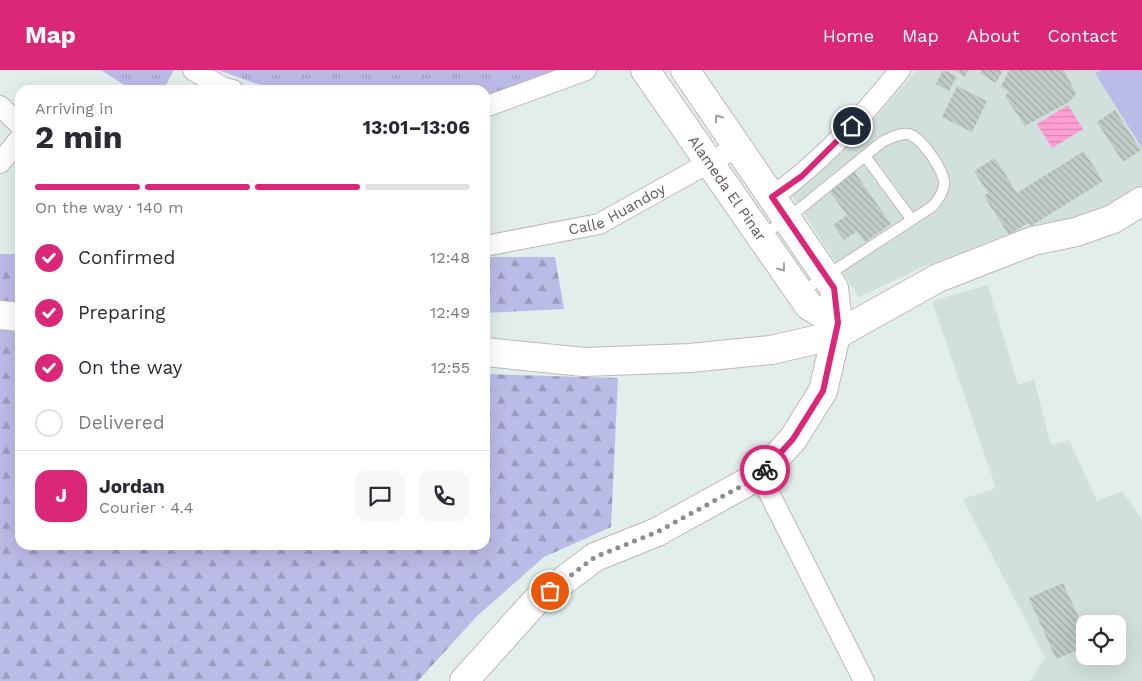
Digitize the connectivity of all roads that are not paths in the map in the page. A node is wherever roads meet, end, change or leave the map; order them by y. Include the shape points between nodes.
1 (193, 70) edge
2 (586, 70) edge
3 (645, 70) edge
4 (900, 70) edge
5 (688, 71) edge
6 (219, 85) edge
7 (660, 93) junction
8 (490, 105) edge
9 (0, 106) edge
10 (15, 120) edge
11 (15, 144) edge
12 (739, 146) junction
13 (865, 156) junction
14 (711, 162) junction
15 (0, 163) edge
16 (772, 197) junction
17 (1142, 201) edge
18 (787, 219) junction
19 (912, 220) junction
20 (760, 236) junction
21 (490, 245) edge
22 (831, 282) junction
23 (805, 300) junction
24 (0, 315) edge
25 (15, 316) edge
26 (837, 329) junction
27 (490, 353) edge
28 (760, 476) junction
29 (464, 681) edge
30 (864, 681) edge

1 - 6 street
2 - 8 street
3 - 7 main road, Alameda El Pinar
4 - 16 street via 865,114 802,176
5 - 7 street
12 -> 5 main road
7 - 14 main road, Alameda El Pinar
9 - 10 street
11 - 15 street
12 - 14 street, Calle Huandoy
12 - 16 main road
13 - 18 lane
13 - 19 lane
13 - 19 lane via 895,136 908,134 918,137 943,174 944,185 933,206
14 - 20 main road, Alameda El Pinar
14 - 21 street, Calle Huandoy via 599,224
16 - 18 main road
17 - 26 main road via 1113,219 1076,232 1033,241 938,278
18 - 20 lane
18 - 22 main road
19 - 22 lane
20 -> 23 main road, Alameda El Pinar
22 - 23 lane
22 - 26 main road
23 - 26 main road
24 - 25 main road
26 - 27 main road via 771,350 690,358 584,362
26 - 28 main road via 823,391 793,439
28 - 29 main road via 657,532 595,557 536,602
28 - 30 street

